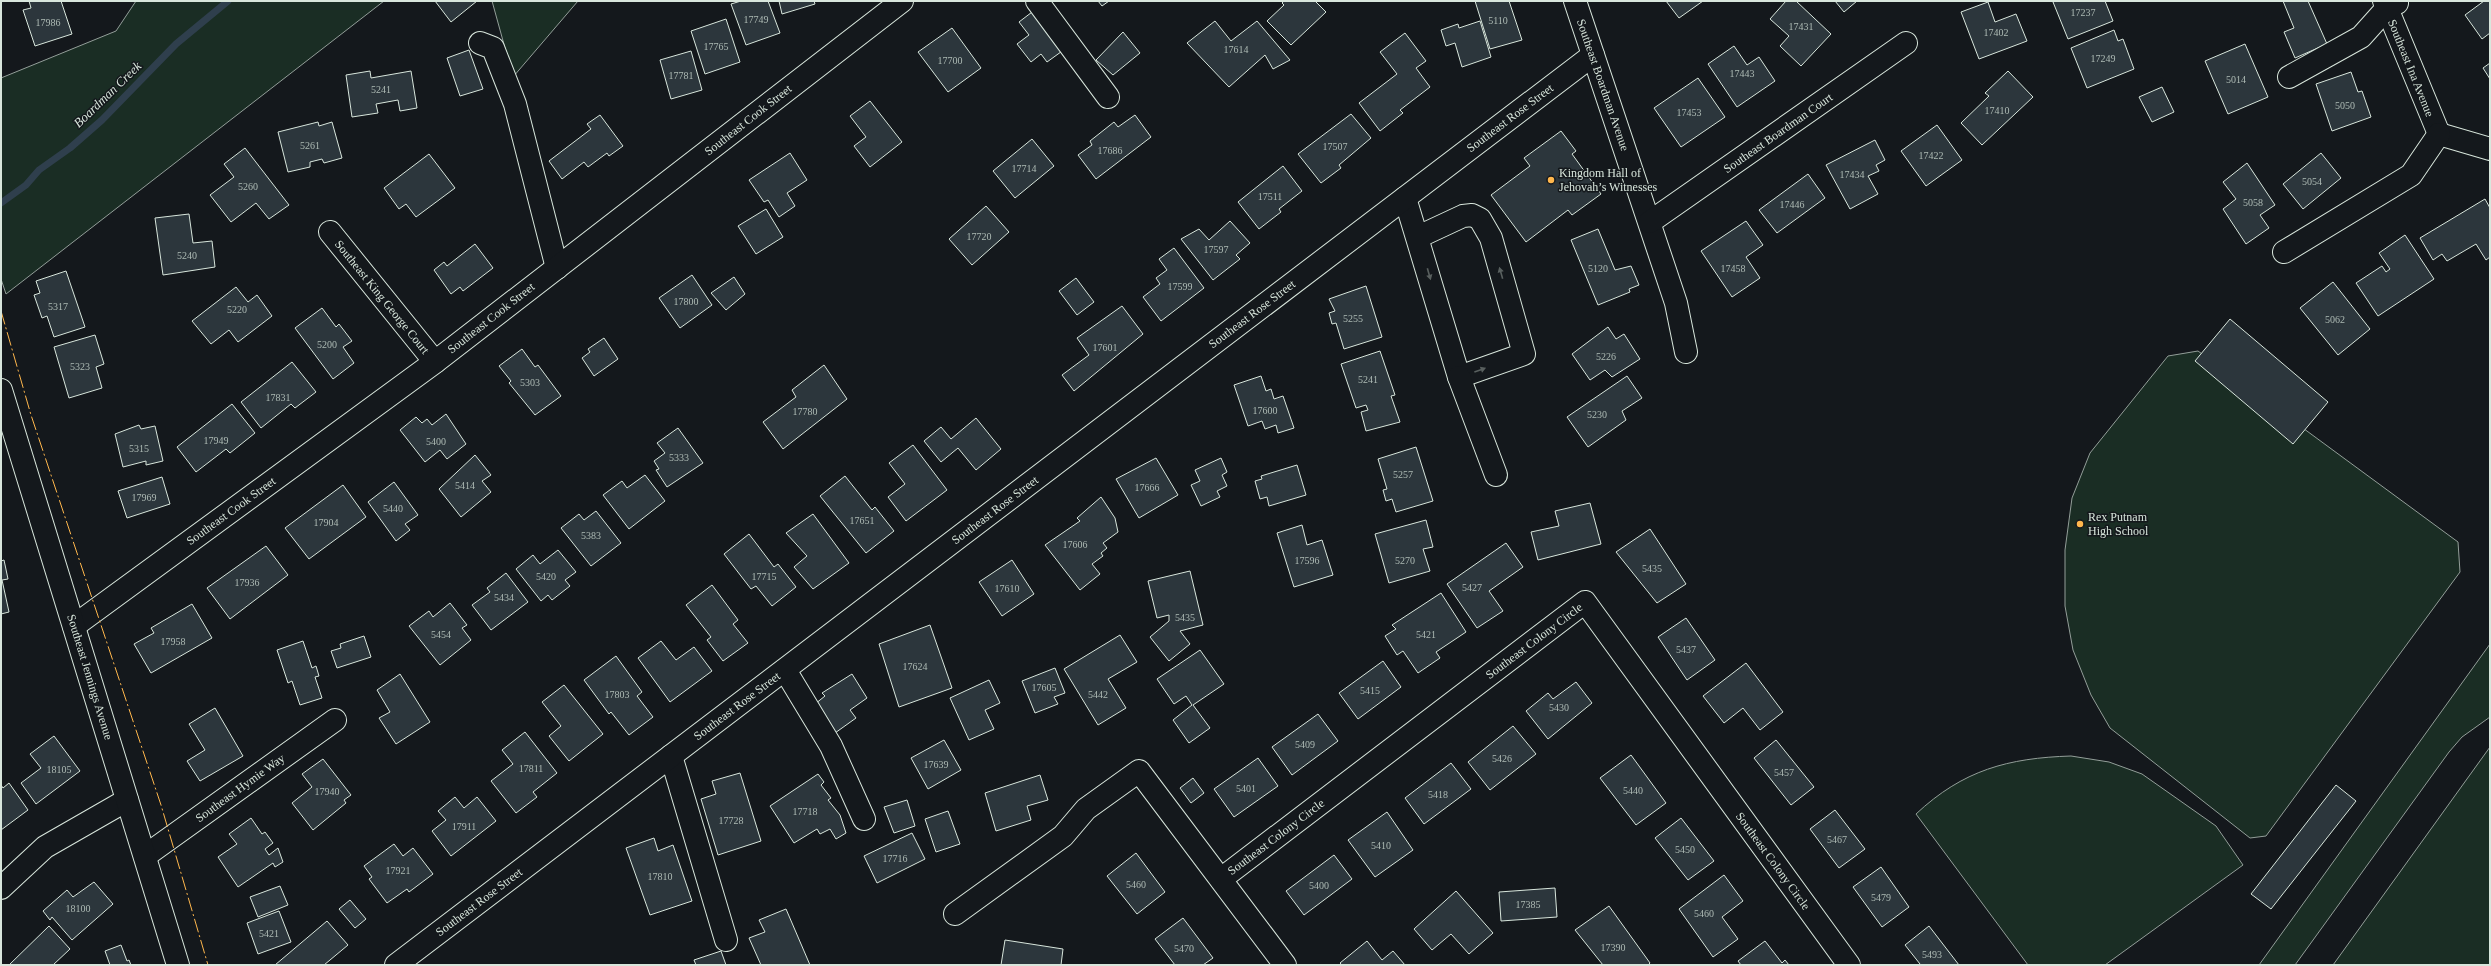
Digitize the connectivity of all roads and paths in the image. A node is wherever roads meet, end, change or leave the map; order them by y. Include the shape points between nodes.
1 (902, 1) edge
2 (1037, 1) edge
3 (1575, 1) edge
4 (2390, 3) edge
5 (480, 43) dead end
6 (1906, 43) dead end
7 (1593, 55) junction
8 (2289, 77) dead end
9 (1108, 97) dead end
10 (2439, 134) junction
11 (2490, 148) edge
12 (1405, 198) junction
13 (1650, 222) junction
14 (330, 232) dead end
15 (1418, 237) junction
16 (2284, 252) dead end
17 (556, 268) junction
18 (1686, 352) dead end
19 (435, 362) junction
20 (1459, 378) junction
21 (1, 390) edge
22 (6, 426) edge
23 (1496, 475) dead end
24 (74, 626) junction
25 (785, 670) junction
26 (335, 720) dead end
27 (671, 756) junction
28 (127, 800) junction
29 (864, 819) dead end
30 (145, 856) junction
31 (1221, 879) junction
32 (1, 888) edge
33 (955, 914) dead end
34 (726, 940) dead end
35 (178, 965) edge
36 (396, 965) edge
37 (1286, 965) edge
38 (1850, 965) edge

1 - 17 street, Southeast Cook Street
2 - 9 street
3 - 7 street, Southeast Boardman Avenue
4 - 8 street via 2361,36
4 - 10 street, Southeast Ina Avenue
5 - 17 street via 492,48 515,104
6 - 13 street, Southeast Boardman Court
7 - 12 street, Southeast Rose Street
7 - 13 street, Southeast Boardman Avenue
10 - 11 street
10 - 16 street via 2411,175
12 - 15 street
12 - 25 street, Southeast Rose Street
13 - 18 street, Southeast Boardman Avenue via 1676,303
14 - 19 street, Southeast King George Court
15 -> 20 street
20 -> 15 street via 1524,354 1491,238 1480,219 1472,215 1463,216
17 - 19 street, Southeast Cook Street
19 - 24 street, Southeast Cook Street
20 - 23 street
21 - 22 street, Southeast Jennings Avenue
22 - 24 street, Southeast Jennings Avenue
24 - 28 street, Southeast Jennings Avenue
25 - 27 street, Southeast Rose Street
25 - 29 street via 832,746
26 - 30 street, Southeast Hymie Way
27 - 34 street
27 - 36 street, Southeast Rose Street
28 - 30 street, Southeast Jennings Avenue
28 - 32 street via 45,847
30 - 35 street, Southeast Jennings Avenue
31 - 33 street via 1139,771 1086,809 1063,836
31 - 37 street
31 - 38 street, Southeast Colony Circle via 1585,602

